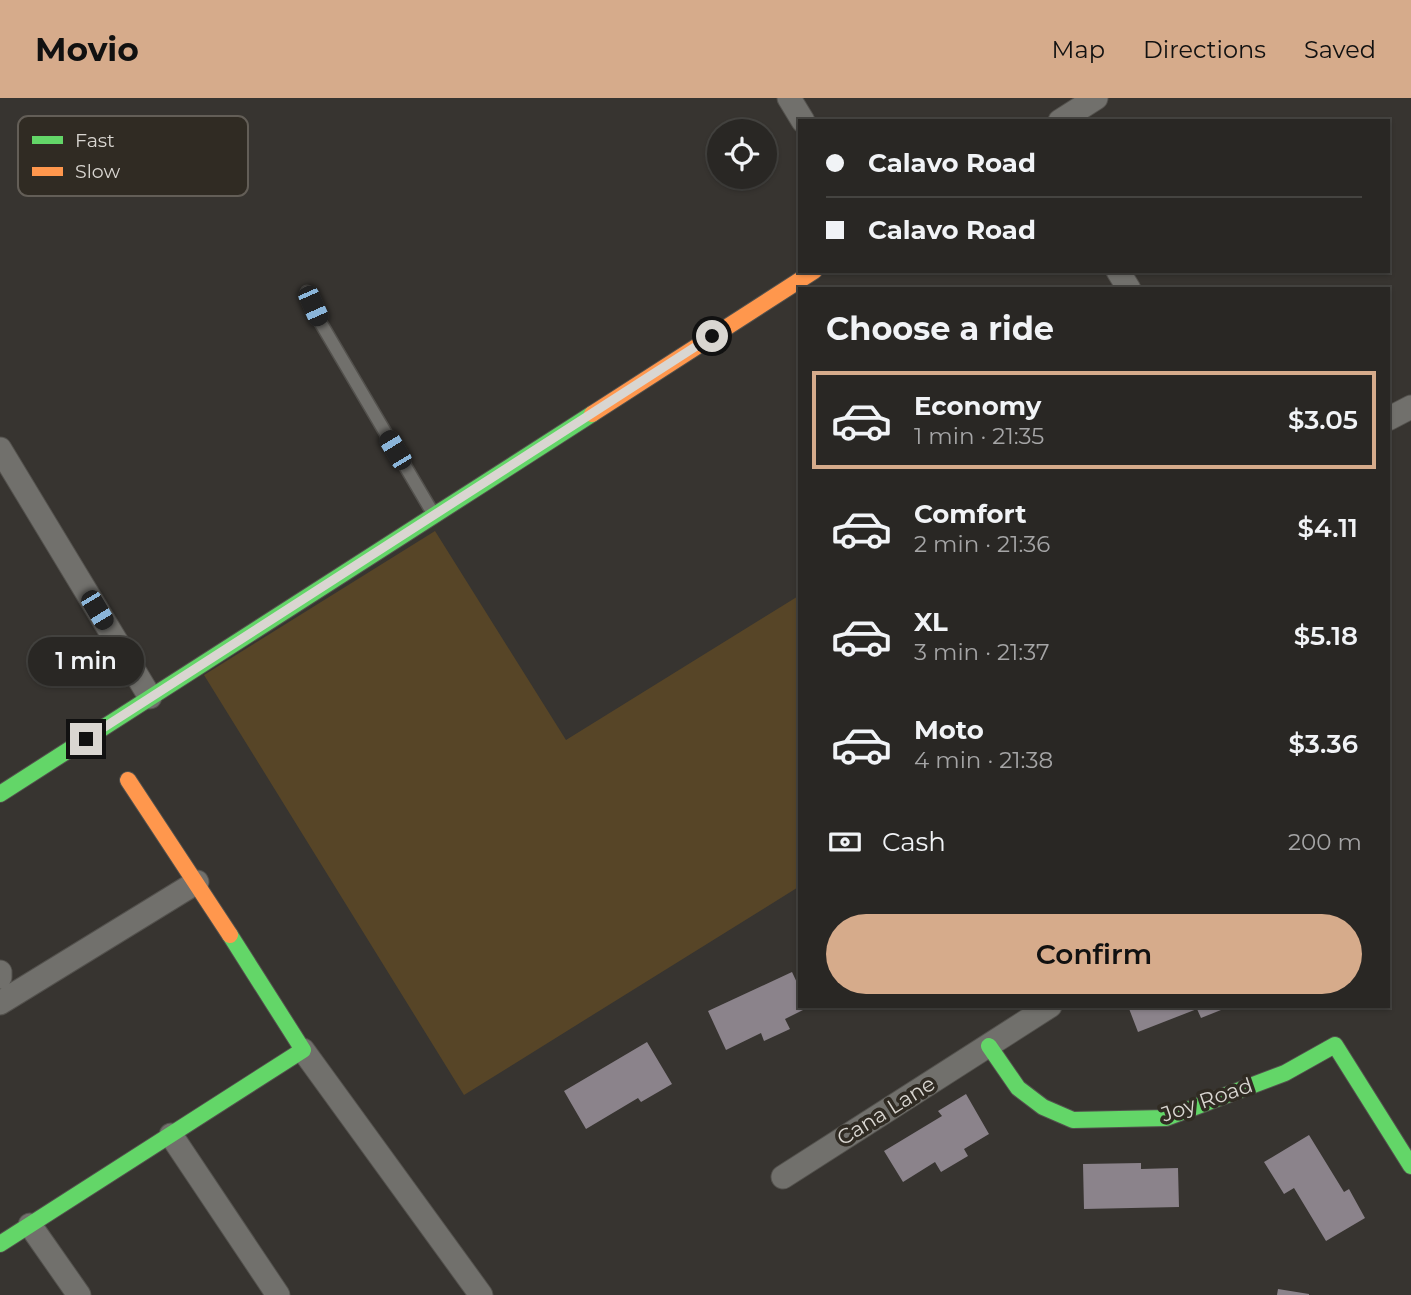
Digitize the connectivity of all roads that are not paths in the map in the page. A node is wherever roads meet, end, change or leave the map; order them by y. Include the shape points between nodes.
1 (789, 98) edge
2 (1096, 98) edge
3 (802, 119) edge
4 (1063, 119) edge
5 (811, 273) edge
6 (307, 292) dead end
7 (1411, 407) edge
8 (1390, 418) edge
9 (0, 449) edge
10 (434, 516) junction
11 (150, 697) junction
12 (128, 780) dead end
13 (0, 794) edge
14 (197, 882) junction
15 (0, 1003) edge
16 (1047, 1008) edge
17 (989, 1046) junction
18 (303, 1050) junction
19 (171, 1135) junction
20 (1411, 1166) edge
21 (783, 1177) dead end
22 (30, 1225) junction
23 (0, 1244) edge
24 (79, 1295) edge
25 (278, 1295) edge
26 (481, 1295) edge

1 - 3 street
2 - 4 street
5 - 10 street
6 - 10 lane
7 - 8 street
9 - 11 street
10 - 11 street
11 - 13 street
12 - 14 street
14 - 15 street
14 - 18 street
16 - 17 street
17 - 20 street, Joy Road via 1018,1088 1043,1107 1073,1120 1166,1118 1285,1073 1335,1045
17 - 21 street, Cana Lane
18 - 19 street
18 - 26 street
19 - 22 street
19 - 25 street
22 - 23 street
22 - 24 street

